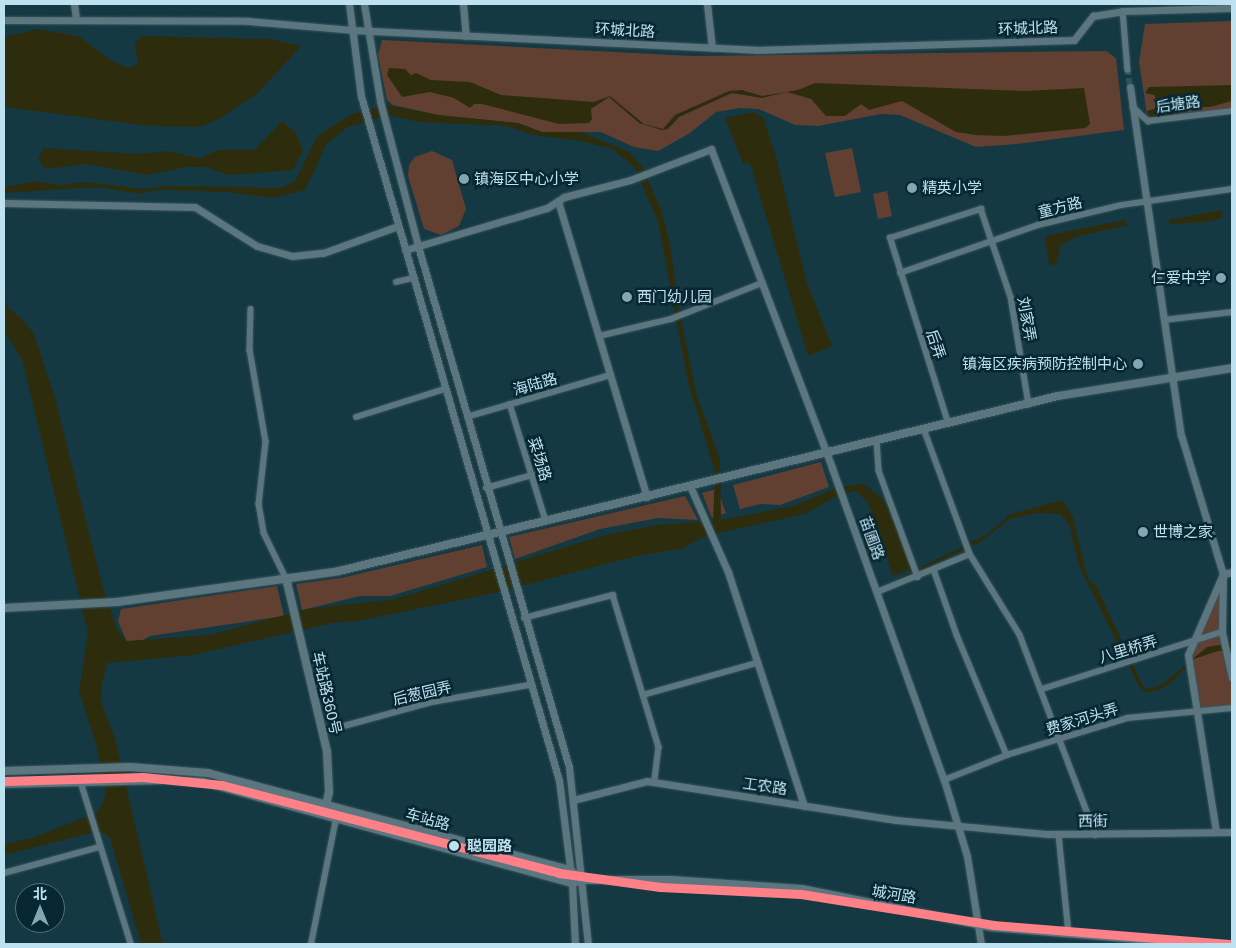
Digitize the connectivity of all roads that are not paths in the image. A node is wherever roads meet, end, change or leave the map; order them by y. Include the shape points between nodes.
1 (74, 4) edge
2 (349, 4) edge
3 (364, 4) edge
4 (463, 4) edge
5 (708, 4) edge
6 (1122, 7) edge
7 (1135, 7) edge
8 (1232, 8) edge
9 (76, 18) junction
10 (4, 20) edge
11 (352, 30) junction
12 (367, 31) junction
13 (466, 36) junction
14 (712, 48) junction
15 (1128, 70) tunnel mouth
16 (1130, 87) tunnel mouth
17 (1133, 107) junction
18 (1232, 111) edge
19 (1232, 189) edge
20 (558, 201) junction
21 (1147, 201) junction
22 (4, 203) edge
23 (398, 226) junction
24 (992, 240) junction
25 (418, 246) junction
26 (405, 250) junction
27 (900, 273) junction
28 (413, 278) junction
29 (396, 282) dead end
30 (762, 283) junction
31 (251, 309) dead end
32 (1232, 312) edge
33 (1164, 320) junction
34 (599, 336) junction
35 (1232, 368) edge
36 (611, 375) junction
37 (1173, 378) junction
38 (445, 389) junction
39 (510, 404) junction
40 (1029, 404) junction
41 (356, 417) dead end
42 (467, 417) junction
43 (948, 423) junction
44 (924, 429) junction
45 (877, 441) junction
46 (826, 453) junction
47 (532, 475) junction
48 (690, 486) junction
49 (486, 488) junction
50 (648, 497) junction
51 (546, 522) junction
52 (500, 532) junction
53 (487, 536) junction
54 (970, 554) junction
55 (934, 570) junction
56 (1232, 572) edge
57 (1223, 574) junction
58 (918, 577) junction
59 (286, 578) junction
60 (877, 592) junction
61 (4, 608) edge
62 (524, 618) junction
63 (1222, 632) junction
64 (1194, 641) junction
65 (757, 662) junction
66 (1232, 678) edge
67 (529, 685) junction
68 (1042, 689) junction
69 (643, 695) junction
70 (1232, 708) edge
71 (1197, 713) junction
72 (322, 732) junction
73 (1061, 738) junction
74 (1007, 755) junction
75 (4, 771) edge
76 (944, 780) junction
77 (81, 782) junction
78 (655, 782) junction
79 (4, 784) edge
80 (573, 800) junction
81 (327, 806) junction
82 (804, 806) junction
83 (338, 809) junction
84 (324, 815) junction
85 (336, 819) junction
86 (955, 825) junction
87 (1216, 832) junction
88 (1232, 832) edge
89 (1096, 834) junction
90 (1060, 835) junction
91 (100, 847) junction
92 (570, 870) junction
93 (4, 873) edge
94 (582, 880) junction
95 (572, 883) junction
96 (977, 923) junction
97 (1069, 933) junction
98 (131, 944) edge
99 (311, 944) edge
100 (575, 944) edge
101 (588, 944) edge
102 (981, 944) edge
103 (1200, 944) edge

1 - 9 street
2 - 11 street
3 - 12 street
4 - 13 street
5 - 14 street
6 - 7 street, 环城北路
6 - 14 street, 环城北路 via 1093,16 1074,40 756,50
6 - 15 street
7 - 8 street, 环城北路
9 - 10 street, 环城北路
9 - 11 street, 环城北路 via 248,21
11 - 12 street, 环城北路
11 - 23 street via 361,96
12 - 13 street, 环城北路
12 - 25 street via 380,101
13 - 14 street, 环城北路
16 - 17 street
17 - 18 street, 后塘路 via 1148,121
17 - 21 street
19 - 21 street, 童方路
20 - 25 street via 547,208
20 - 30 street, 苗圃路 via 630,180 710,149
20 - 34 street
21 - 24 street, 童方路 via 1038,225
21 - 33 street
22 - 23 street via 195,207 257,246 292,256 324,253
23 - 26 street
24 - 27 street, 童方路
24 - 27 street, 刘家弄 via 981,209 890,238
24 - 40 street, 刘家弄 via 1011,297
25 - 26 street
25 - 42 street
26 - 28 street
27 - 43 street, 后弄
28 - 29 street
28 - 38 street
30 - 34 street via 671,319
30 - 46 street, 苗圃路
31 - 59 street via 250,350 266,442 259,504 264,533
32 - 33 street
33 - 37 street
34 - 36 street
35 - 37 main road
36 - 39 street, 海陆路
36 - 50 street
37 - 40 main road
37 - 57 street via 1181,435
38 - 41 street
38 - 53 street
39 - 42 street, 海陆路
39 - 47 street, 菜场路
40 - 43 main road
42 - 49 street
43 - 44 main road
44 - 45 main road
44 - 54 street
45 - 46 main road
45 - 58 street via 879,471
46 - 48 main road
46 - 60 street, 苗圃路
47 - 49 street
47 - 51 street, 菜场路
48 - 50 main road
48 - 65 street via 714,538
49 - 52 street
50 - 51 main road
51 - 52 main road
52 - 53 main road
52 - 62 street
53 - 59 main road via 338,571
53 - 67 street
54 - 55 street
54 - 68 street via 1020,635
55 - 58 street
55 - 74 street via 956,635
56 - 57 street
57 - 63 street
57 - 64 street
58 - 60 street
59 - 61 main road via 117,602
59 - 72 main road, 车站路360号
60 - 76 street, 苗圃路
62 - 69 street via 613,595
62 - 80 street via 569,767
63 - 64 street, 八里桥弄
63 - 66 street
64 - 68 street, 八里桥弄
64 - 71 street via 1188,655
65 - 69 street
65 - 82 street
67 - 72 street, 后葱园弄 via 432,702
67 - 92 street via 559,780
68 - 73 street
69 - 78 street via 659,747
70 - 71 street, 费家河头弄
71 - 73 street, 费家河头弄 via 1127,718
71 - 87 street
72 - 81 main road, 车站路360号 via 329,792
73 - 74 street, 费家河头弄
73 - 89 street
74 - 76 street, 费家河头弄
75 - 81 main road, 车站路 via 130,767 208,772
76 - 86 street, 苗圃路
77 - 79 main road, 车站路
77 - 84 main road, 车站路 via 203,782
77 - 91 street
78 - 80 street, 工农路 via 647,781
78 - 82 street, 工农路
80 - 94 street
81 - 83 main road, 车站路
81 - 84 main road, 车站路360号
82 - 86 street, 工农路
83 - 85 street
83 - 92 main road, 车站路
84 - 85 main road, 车站路
85 - 95 main road, 车站路
85 - 99 street
86 - 90 street, 西街
86 - 96 street, 苗圃路 via 967,856
87 - 88 street, 西街
87 - 89 street, 西街
89 - 90 street, 西街
90 - 97 street
91 - 93 street
91 - 98 street
92 - 94 main road, 车站路
92 - 95 street
94 - 95 main road
94 - 96 main road, 城河路 via 671,880 802,889
94 - 101 street
95 - 100 street
96 - 97 main road, 城河路
96 - 102 street, 苗圃路
97 - 103 main road, 城河路

